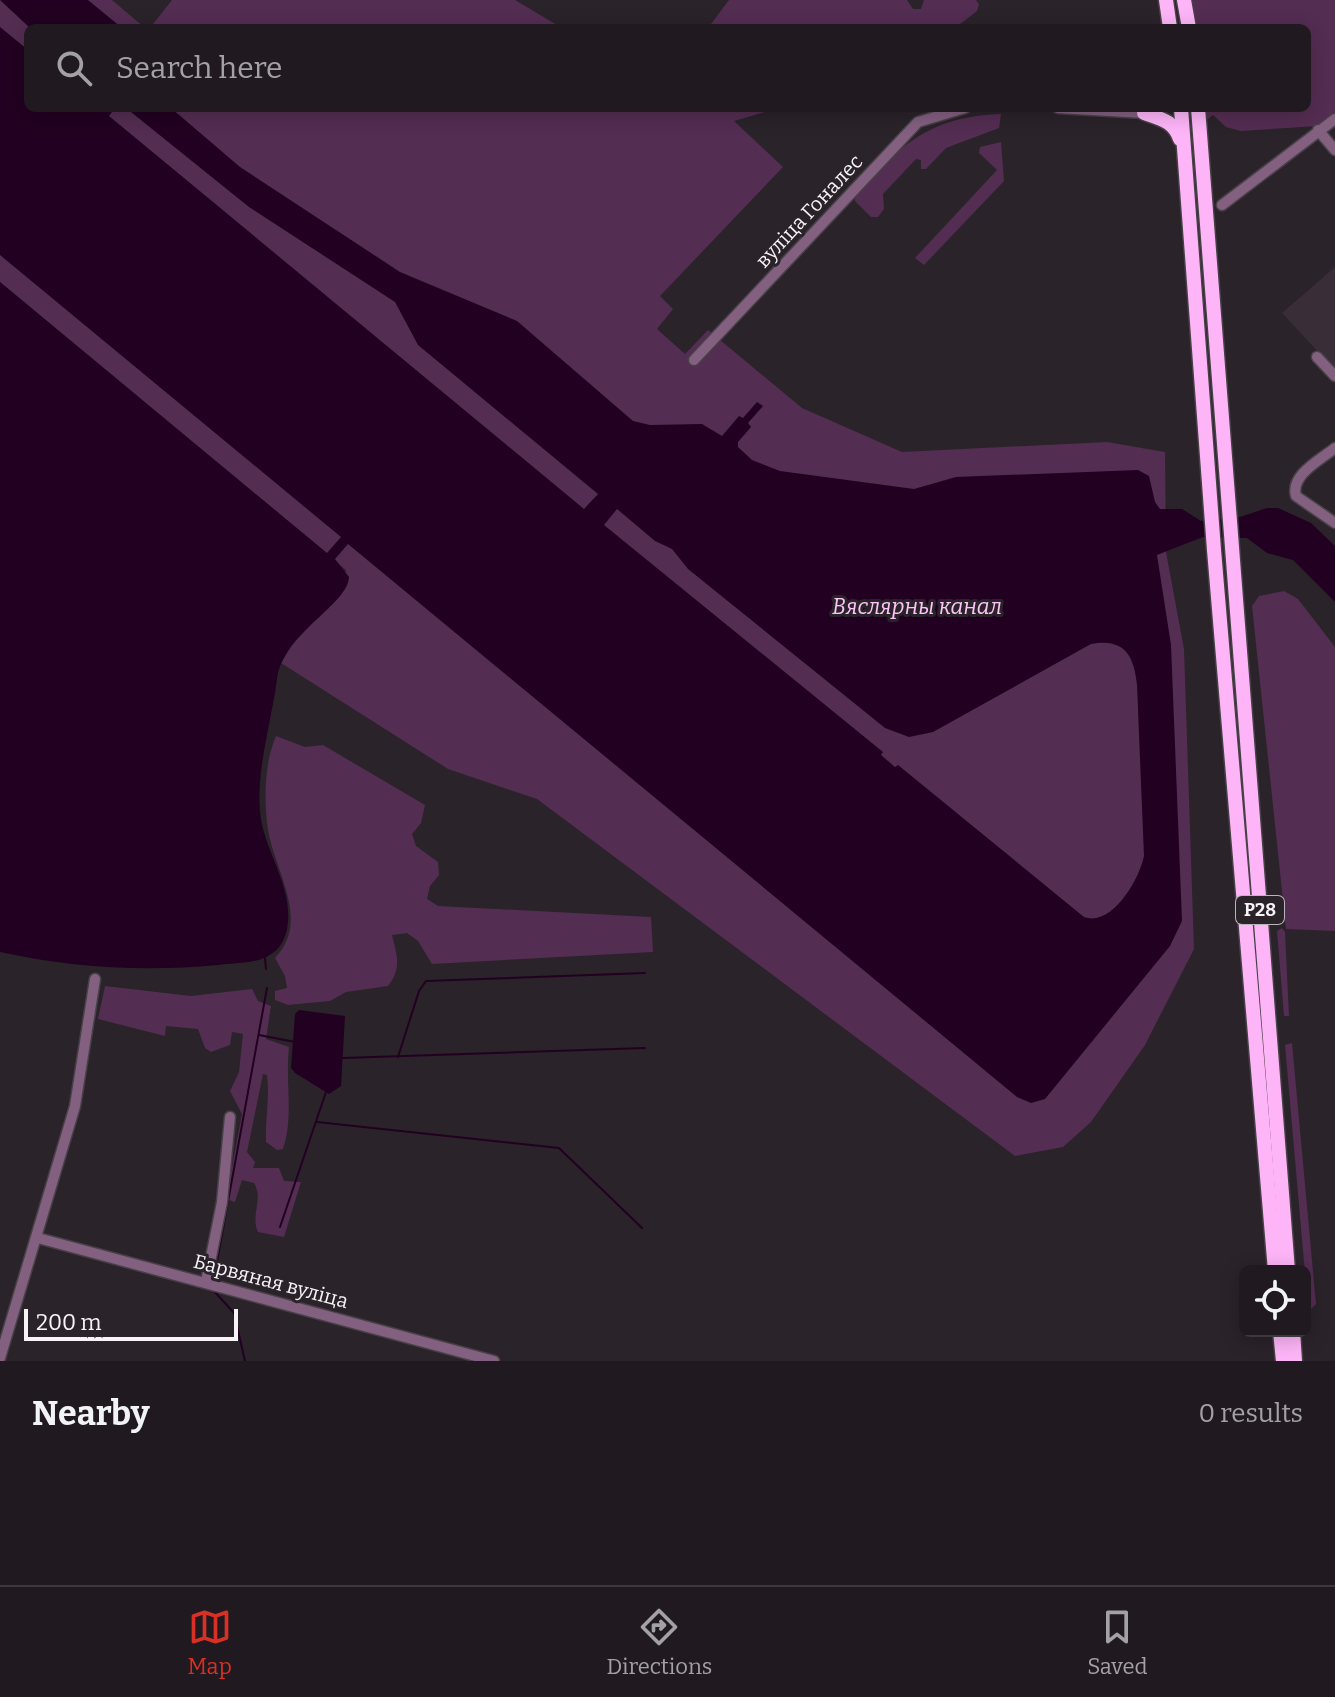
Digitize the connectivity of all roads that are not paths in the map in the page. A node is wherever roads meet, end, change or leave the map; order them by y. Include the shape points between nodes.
1 (1166, 0) edge
2 (1184, 0) edge
3 (1169, 24) edge
4 (1188, 24) edge
5 (952, 112) edge
6 (1127, 112) edge
7 (1149, 112) edge
8 (1181, 112) edge
9 (1198, 112) edge
10 (1144, 113) junction
11 (1335, 119) edge
12 (1318, 130) junction
13 (1184, 150) junction
14 (1335, 150) edge
15 (1222, 205) dead end
16 (1317, 357) dead end
17 (694, 360) dead end
18 (1335, 376) edge
19 (1335, 448) edge
20 (1335, 523) edge
21 (95, 979) dead end
22 (230, 1117) dead end
23 (38, 1238) junction
24 (1274, 1265) edge
25 (1288, 1265) edge
26 (206, 1282) junction
27 (1280, 1337) edge
28 (1293, 1337) edge
29 (0, 1358) edge
30 (494, 1361) edge
31 (1281, 1361) edge
32 (1295, 1361) edge

1 - 3 highway
2 - 4 highway
5 - 17 street, вуліца Гоналес via 918,122
6 - 10 street
7 - 10 highway
8 - 13 highway, Р28
9 - 25 highway, Р28
10 - 13 highway via 1176,127
11 - 12 street
12 - 14 street
12 - 15 street
13 - 24 highway, Р28
16 - 18 street
19 - 20 street via 1297,479 1294,488 1296,496
21 - 23 street via 75,1106
22 - 26 street via 222,1202
23 - 26 street, Барвяная вуліца
23 - 29 street
26 - 30 street, Барвяная вуліца
27 - 31 highway
28 - 32 highway

